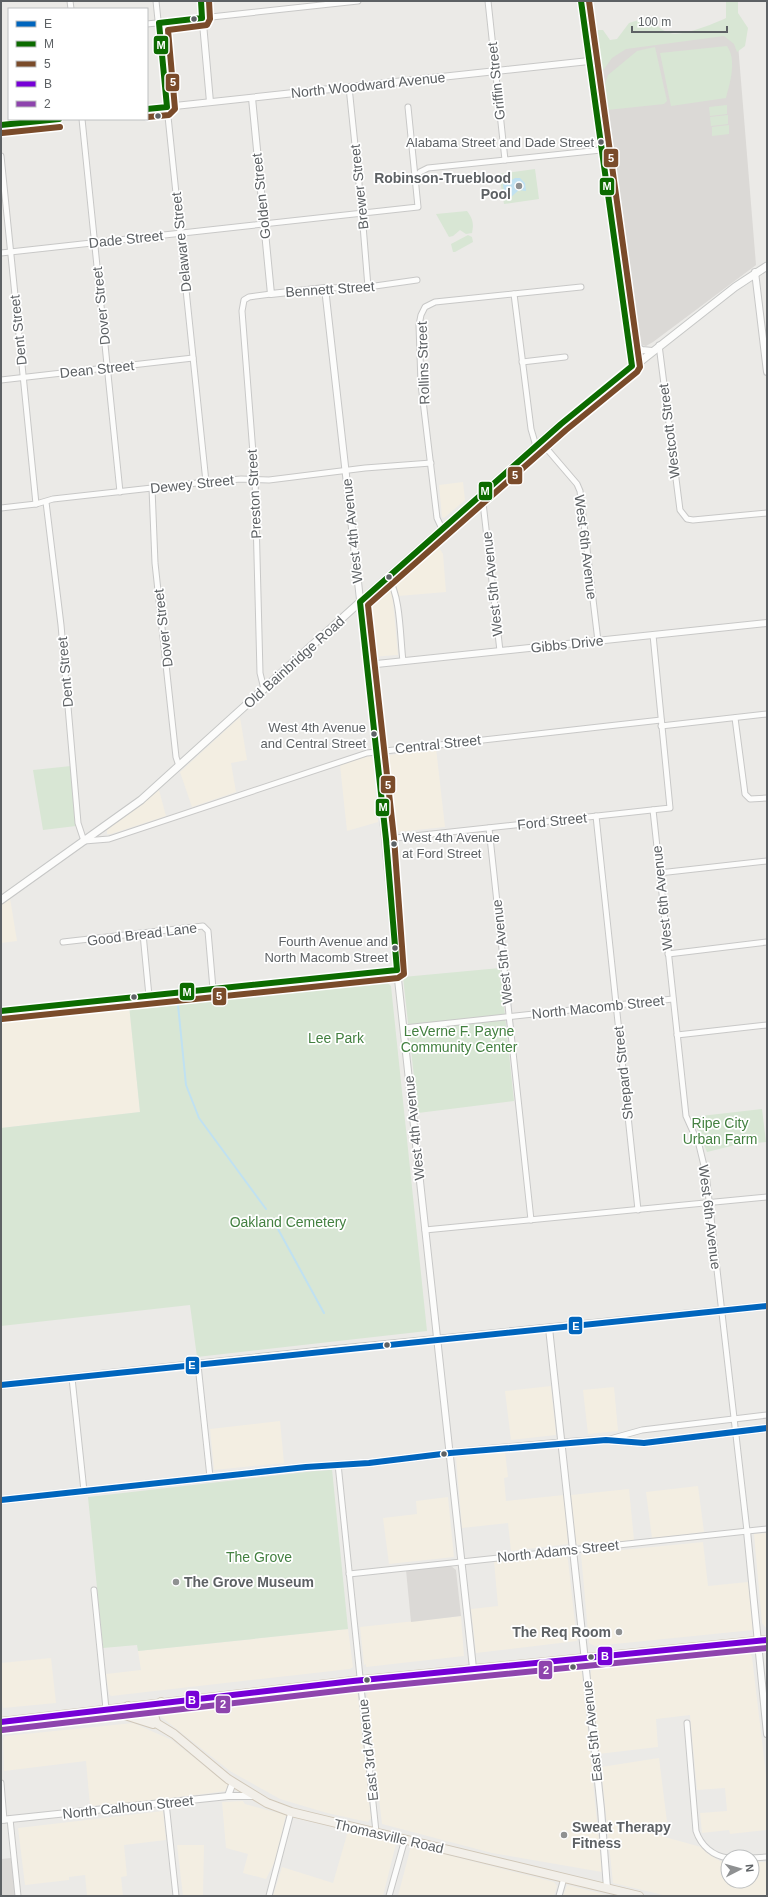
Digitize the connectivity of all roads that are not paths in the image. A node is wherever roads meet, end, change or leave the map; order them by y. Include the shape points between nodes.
1 (156, 1) edge
2 (201, 1) edge
3 (358, 1) edge
4 (488, 1) edge
5 (581, 1) edge
6 (333, 2) edge
7 (202, 18) junction
8 (159, 23) junction
9 (148, 24) edge
10 (589, 61) junction
11 (495, 71) junction
12 (349, 87) junction
13 (252, 98) junction
14 (210, 102) junction
15 (167, 107) junction
16 (408, 107) dead end
17 (148, 109) edge
18 (51, 120) edge
19 (82, 120) edge
20 (1, 126) edge
21 (601, 150) junction
22 (1, 156) edge
23 (505, 160) junction
24 (415, 178) junction
25 (362, 213) junction
26 (264, 224) junction
27 (180, 233) junction
28 (95, 242) junction
29 (11, 251) junction
30 (1, 252) edge
31 (767, 266) edge
32 (755, 272) junction
33 (417, 280) dead end
34 (368, 287) junction
35 (581, 287) dead end
36 (325, 288) junction
37 (271, 294) junction
38 (514, 294) junction
39 (244, 300) joint
40 (629, 342) junction
41 (659, 345) junction
42 (652, 350) junction
43 (564, 357) dead end
44 (193, 358) junction
45 (522, 362) junction
46 (632, 366) junction
47 (107, 368) junction
48 (767, 372) edge
49 (23, 378) junction
50 (1, 380) edge
51 (538, 444) junction
52 (430, 462) junction
53 (346, 470) junction
54 (255, 479) junction
55 (206, 482) junction
56 (152, 488) junction
57 (120, 492) junction
58 (482, 494) junction
59 (46, 502) junction
60 (36, 504) junction
61 (1, 508) edge
62 (767, 513) edge
63 (442, 529) junction
64 (388, 578) junction
65 (360, 602) junction
66 (767, 623) edge
67 (653, 635) junction
68 (598, 641) junction
69 (500, 651) junction
70 (403, 661) junction
71 (367, 665) junction
72 (264, 689) junction
73 (767, 714) edge
74 (735, 718) junction
75 (661, 723) junction
76 (377, 750) junction
77 (179, 766) junction
78 (767, 798) edge
79 (653, 810) junction
80 (596, 816) junction
81 (489, 828) junction
82 (386, 839) junction
83 (84, 841) junction
84 (767, 861) edge
85 (659, 873) junction
86 (1, 900) edge
87 (143, 934) junction
88 (63, 942) dead end
89 (767, 942) edge
90 (668, 954) junction
91 (397, 970) junction
92 (213, 989) junction
93 (149, 996) junction
94 (673, 999) junction
95 (616, 1005) junction
96 (1, 1011) edge
97 (509, 1016) junction
98 (767, 1025) edge
99 (404, 1028) junction
100 (677, 1035) junction
101 (767, 1197) edge
102 (710, 1203) junction
103 (638, 1210) junction
104 (531, 1220) junction
105 (425, 1230) junction
106 (767, 1306) edge
107 (721, 1311) junction
108 (549, 1328) junction
109 (437, 1339) junction
110 (198, 1365) junction
111 (72, 1378) junction
112 (1, 1386) edge
113 (767, 1415) edge
114 (734, 1418) junction
115 (767, 1428) edge
116 (736, 1432) junction
117 (606, 1440) junction
118 (561, 1443) junction
119 (450, 1453) junction
120 (338, 1464) junction
121 (210, 1477) junction
122 (84, 1491) junction
123 (1, 1500) edge
124 (767, 1529) edge
125 (747, 1532) junction
126 (573, 1550) junction
127 (461, 1562) junction
128 (349, 1574) junction
129 (94, 1590) dead end
130 (767, 1640) edge
131 (757, 1642) junction
132 (584, 1658) junction
133 (472, 1668) junction
134 (360, 1680) junction
135 (161, 1702) junction
136 (128, 1706) junction
137 (106, 1709) junction
138 (1, 1722) edge
139 (687, 1723) dead end
140 (159, 1724) junction
141 (767, 1734) edge
142 (233, 1782) junction
143 (1, 1783) edge
144 (228, 1796) junction
145 (256, 1796) junction
146 (166, 1803) junction
147 (291, 1812) junction
148 (5, 1820) edge
149 (376, 1832) junction
150 (405, 1839) junction
151 (720, 1857) edge
152 (564, 1878) junction
153 (608, 1888) junction
154 (18, 1896) edge
155 (176, 1896) edge
156 (269, 1896) edge
157 (389, 1896) edge
158 (559, 1896) edge
159 (638, 1896) edge

1 - 8 street, Delaware Street
2 - 7 street
3 - 6 street
4 - 11 street, Griffin Street
5 - 10 street
6 - 7 street
7 - 8 street
7 - 14 street
8 - 9 street
8 - 15 street, Delaware Street
10 - 11 street, North Woodward Avenue
10 - 21 street
11 - 12 street, North Woodward Avenue
11 - 23 street, Griffin Street
12 - 13 street, North Woodward Avenue
12 - 25 street, Brewer Street
13 - 14 street, North Woodward Avenue
13 - 26 street, Golden Street
14 - 15 street, North Woodward Avenue
15 - 17 street, North Woodward Avenue
15 - 27 street, Delaware Street
16 - 24 street
18 - 20 street
19 - 28 street, Dover Street
21 - 23 street
21 - 40 street
22 - 29 street, Dent Street
23 - 24 street via 428,168
24 - 25 street, Dade Street via 418,207
25 - 26 street, Dade Street
25 - 34 street, Brewer Street
26 - 27 street, Dade Street
26 - 37 street, Golden Street
27 - 28 street, Dade Street
27 - 44 street, Delaware Street
28 - 29 street, Dade Street
28 - 47 street, Dover Street
29 - 30 street, Dade Street
29 - 49 street, Dent Street
31 - 32 main road, Old Bainbridge Road
32 - 41 main road, Old Bainbridge Road
32 - 48 street
33 - 34 street, Bennett Street
34 - 36 street, Bennett Street
35 - 38 street, Rollins Street
36 - 37 street, Bennett Street
36 - 53 street, West 4th Avenue
37 - 39 street, Bennett Street
38 - 45 street, West 6th Avenue
38 - 52 street, Rollins Street via 435,302 422,311 419,325 419,357
39 - 54 street, Preston Street via 242,311
40 - 42 street via 642,350
40 - 46 street
41 - 42 main road, Old Bainbridge Road
41 - 62 street, Westcott Street via 678,503 683,516 693,520
42 - 46 main road, Old Bainbridge Road
43 - 45 street
44 - 47 street, Dean Street
44 - 55 street, Delaware Street
45 - 51 street, West 6th Avenue via 532,437
46 - 51 main road, Old Bainbridge Road
47 - 49 street, Dean Street
47 - 57 street, Dover Street
49 - 50 street, Dean Street
49 - 60 street, Dent Street
51 - 58 main road, Old Bainbridge Road
51 - 68 street, West 6th Avenue via 577,484 580,491
52 - 53 street, Dewey Street
52 - 63 street, Rollins Street via 437,518
53 - 54 street, Dewey Street via 269,480
53 - 65 street, West 4th Avenue
54 - 55 street, Dewey Street
54 - 72 street, Preston Street via 260,673
55 - 56 street, Dewey Street
56 - 57 street, Dewey Street
56 - 77 street, Dover Street via 159,607
57 - 59 street, Dewey Street via 53,499
58 - 63 main road, Old Bainbridge Road
58 - 69 street, West 5th Avenue
59 - 60 street, Dewey Street
59 - 83 street, Dent Street via 61,625 78,816
60 - 61 street, Dewey Street
63 - 64 main road, Old Bainbridge Road
64 - 65 main road, Old Bainbridge Road
64 - 70 street via 396,599
65 - 71 street, West 4th Avenue
65 - 72 main road, Old Bainbridge Road
66 - 67 street, Gibbs Drive
67 - 68 street, Gibbs Drive
67 - 75 street
68 - 69 street, Gibbs Drive
69 - 70 street, Gibbs Drive
70 - 71 street, Gibbs Drive
71 - 76 street, West 4th Avenue
72 - 77 main road, Old Bainbridge Road
73 - 74 street, Central Street
74 - 75 street, Central Street
74 - 78 street via 740,741 743,790 750,799
75 - 76 street, Central Street
75 - 79 street, Ford Street via 670,808
76 - 82 street, West 4th Avenue
76 - 83 street, Central Street via 109,839
77 - 83 main road, Old Bainbridge Road via 141,800
79 - 80 street, Ford Street
79 - 85 street, West 6th Avenue
80 - 81 street, Ford Street
80 - 95 street, Shepard Street
81 - 82 street, Ford Street
81 - 97 street, West 5th Avenue
82 - 91 street, West 4th Avenue
83 - 86 main road, Old Bainbridge Road
84 - 85 street
85 - 90 street, West 6th Avenue
87 - 88 street, Good Bread Lane
87 - 92 street, Good Bread Lane via 205,927 208,931
87 - 93 street
89 - 90 street
90 - 94 street, West 6th Avenue
91 - 92 street
91 - 99 street, West 4th Avenue
92 - 93 street
93 - 96 street
94 - 95 street, North Macomb Street
94 - 100 street, West 6th Avenue
95 - 97 street, North Macomb Street
95 - 103 street, Shepard Street
97 - 99 street, North Macomb Street
97 - 104 street, West 5th Avenue
98 - 100 street
99 - 105 street, West 4th Avenue
100 - 102 street, West 6th Avenue via 686,1116 702,1155
101 - 102 street
102 - 103 street
102 - 107 street, West 6th Avenue
103 - 104 street
104 - 105 street
105 - 109 street, West 4th Avenue
106 - 107 main road
107 - 108 main road
107 - 114 street, West 6th Avenue
108 - 109 main road
108 - 118 street
109 - 110 main road
109 - 119 street, West 4th Avenue
110 - 111 main road
110 - 121 street
111 - 112 main road
111 - 122 street
113 - 114 street
114 - 116 street, West 6th Avenue
114 - 117 street via 642,1430
115 - 116 main road
116 - 117 main road via 644,1443
116 - 125 street, West 6th Avenue
117 - 118 main road
118 - 119 main road
118 - 126 street
119 - 120 main road via 369,1463
119 - 127 street, West 4th Avenue
120 - 121 main road
120 - 128 street, East 3rd Avenue
121 - 122 main road
122 - 123 main road
124 - 125 street, North Adams Street
125 - 126 street, North Adams Street
125 - 131 street
126 - 127 street, North Adams Street
126 - 132 street, East 5th Avenue
127 - 128 street, North Adams Street
127 - 133 street, West 4th Avenue
128 - 134 street, East 3rd Avenue
129 - 137 street
130 - 131 main road
131 - 132 main road
131 - 141 street
132 - 133 main road
132 - 153 street, East 5th Avenue
133 - 134 main road
134 - 135 main road
134 - 149 street, East 3rd Avenue
135 - 136 main road
135 - 140 main road via 154,1715
136 - 137 main road
136 - 140 main road, Thomasville Road
137 - 138 main road
137 - 140 main road, Thomasville Road
139 - 151 street via 696,1831 707,1849
140 - 142 main road, Thomasville Road
142 - 144 street
142 - 145 main road, Thomasville Road
143 - 148 street
144 - 145 street, North Calhoun Street
144 - 146 street, North Calhoun Street
145 - 147 main road, Thomasville Road
146 - 148 street, North Calhoun Street
146 - 155 street
147 - 149 main road, Thomasville Road
147 - 156 street
148 - 154 street
149 - 150 main road, Thomasville Road
150 - 152 main road, Thomasville Road
150 - 157 street
152 - 153 main road, Thomasville Road
152 - 158 street
153 - 159 main road, Thomasville Road

